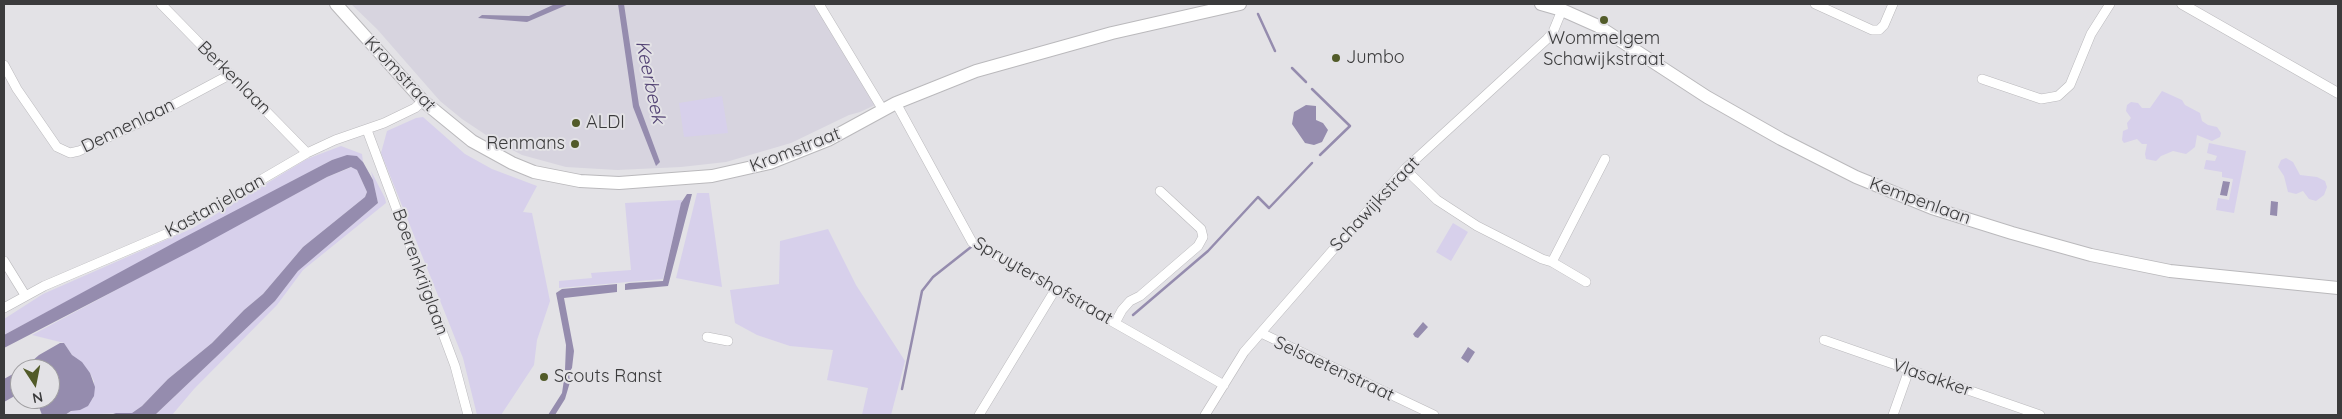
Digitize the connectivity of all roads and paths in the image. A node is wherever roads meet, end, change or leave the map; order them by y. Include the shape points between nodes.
1 (161, 4) edge
2 (336, 4) edge
3 (819, 4) edge
4 (1240, 4) edge
5 (1540, 4) edge
6 (1815, 4) edge
7 (1893, 4) edge
8 (2110, 4) edge
9 (2182, 4) edge
10 (1562, 10) junction
11 (4, 65) edge
12 (230, 74) junction
13 (1982, 79) dead end
14 (2338, 93) edge
15 (423, 101) junction
16 (896, 103) junction
17 (883, 110) junction
18 (367, 130) junction
19 (307, 153) junction
20 (1605, 159) dead end
21 (1405, 169) junction
22 (1160, 192) dead end
23 (4, 261) edge
24 (1552, 262) junction
25 (1586, 282) dead end
26 (2338, 288) edge
27 (1055, 290) junction
28 (25, 295) junction
29 (4, 308) edge
30 (1115, 323) junction
31 (1261, 334) junction
32 (707, 337) dead end
33 (1824, 340) dead end
34 (728, 341) dead end
35 (1909, 370) junction
36 (1224, 386) junction
37 (468, 415) edge
38 (980, 415) edge
39 (1205, 415) edge
40 (1434, 415) edge
41 (1893, 415) edge
42 (2040, 415) edge

1 - 12 street, Berkenlaan
2 - 15 main road, Kromstraat
3 - 17 street
4 - 16 main road, Kromstraat via 1159,21 1015,59 950,80
5 - 10 main road, Kempenlaan
6 - 7 street via 1872,30 1879,30 1884,25
8 - 13 street via 2091,34 2070,85 2058,96 2040,99
9 - 14 street
10 - 21 street, Schawijkstraat via 1547,39
10 - 26 main road, Kempenlaan via 1598,26 1707,97 1781,139 1856,177 1932,208 2091,254 2170,271
11 - 12 street, Dennenlaan via 57,146 70,153 143,122
12 - 19 street, Berkenlaan
15 - 17 main road, Kromstraat via 472,141 512,163 556,177 619,183 747,170 828,140
15 - 18 street, Kastanjelaan via 415,108
16 - 17 main road, Kromstraat
16 - 27 street, Spruytershofstraat via 972,242
18 - 19 street, Kastanjelaan
18 - 37 street, Boerenkrijglaan via 455,366
19 - 28 street, Kastanjelaan via 175,230
20 - 24 street
21 - 24 street via 1437,200 1477,226
21 - 31 street, Schawijkstraat
22 - 30 street via 1201,229 1203,237 1198,246 1130,302
23 - 28 street
24 - 25 street
27 - 30 street, Spruytershofstraat
27 - 38 street
28 - 29 street, Kastanjelaan
30 - 36 street, Spruytershofstraat
31 - 36 street, Schawijkstraat via 1244,352
31 - 40 street, Selsaetenstraat
32 - 34 street
33 - 35 street, Vlasakker
35 - 41 street
35 - 42 street, Vlasakker
36 - 39 street, Schawijkstraat

